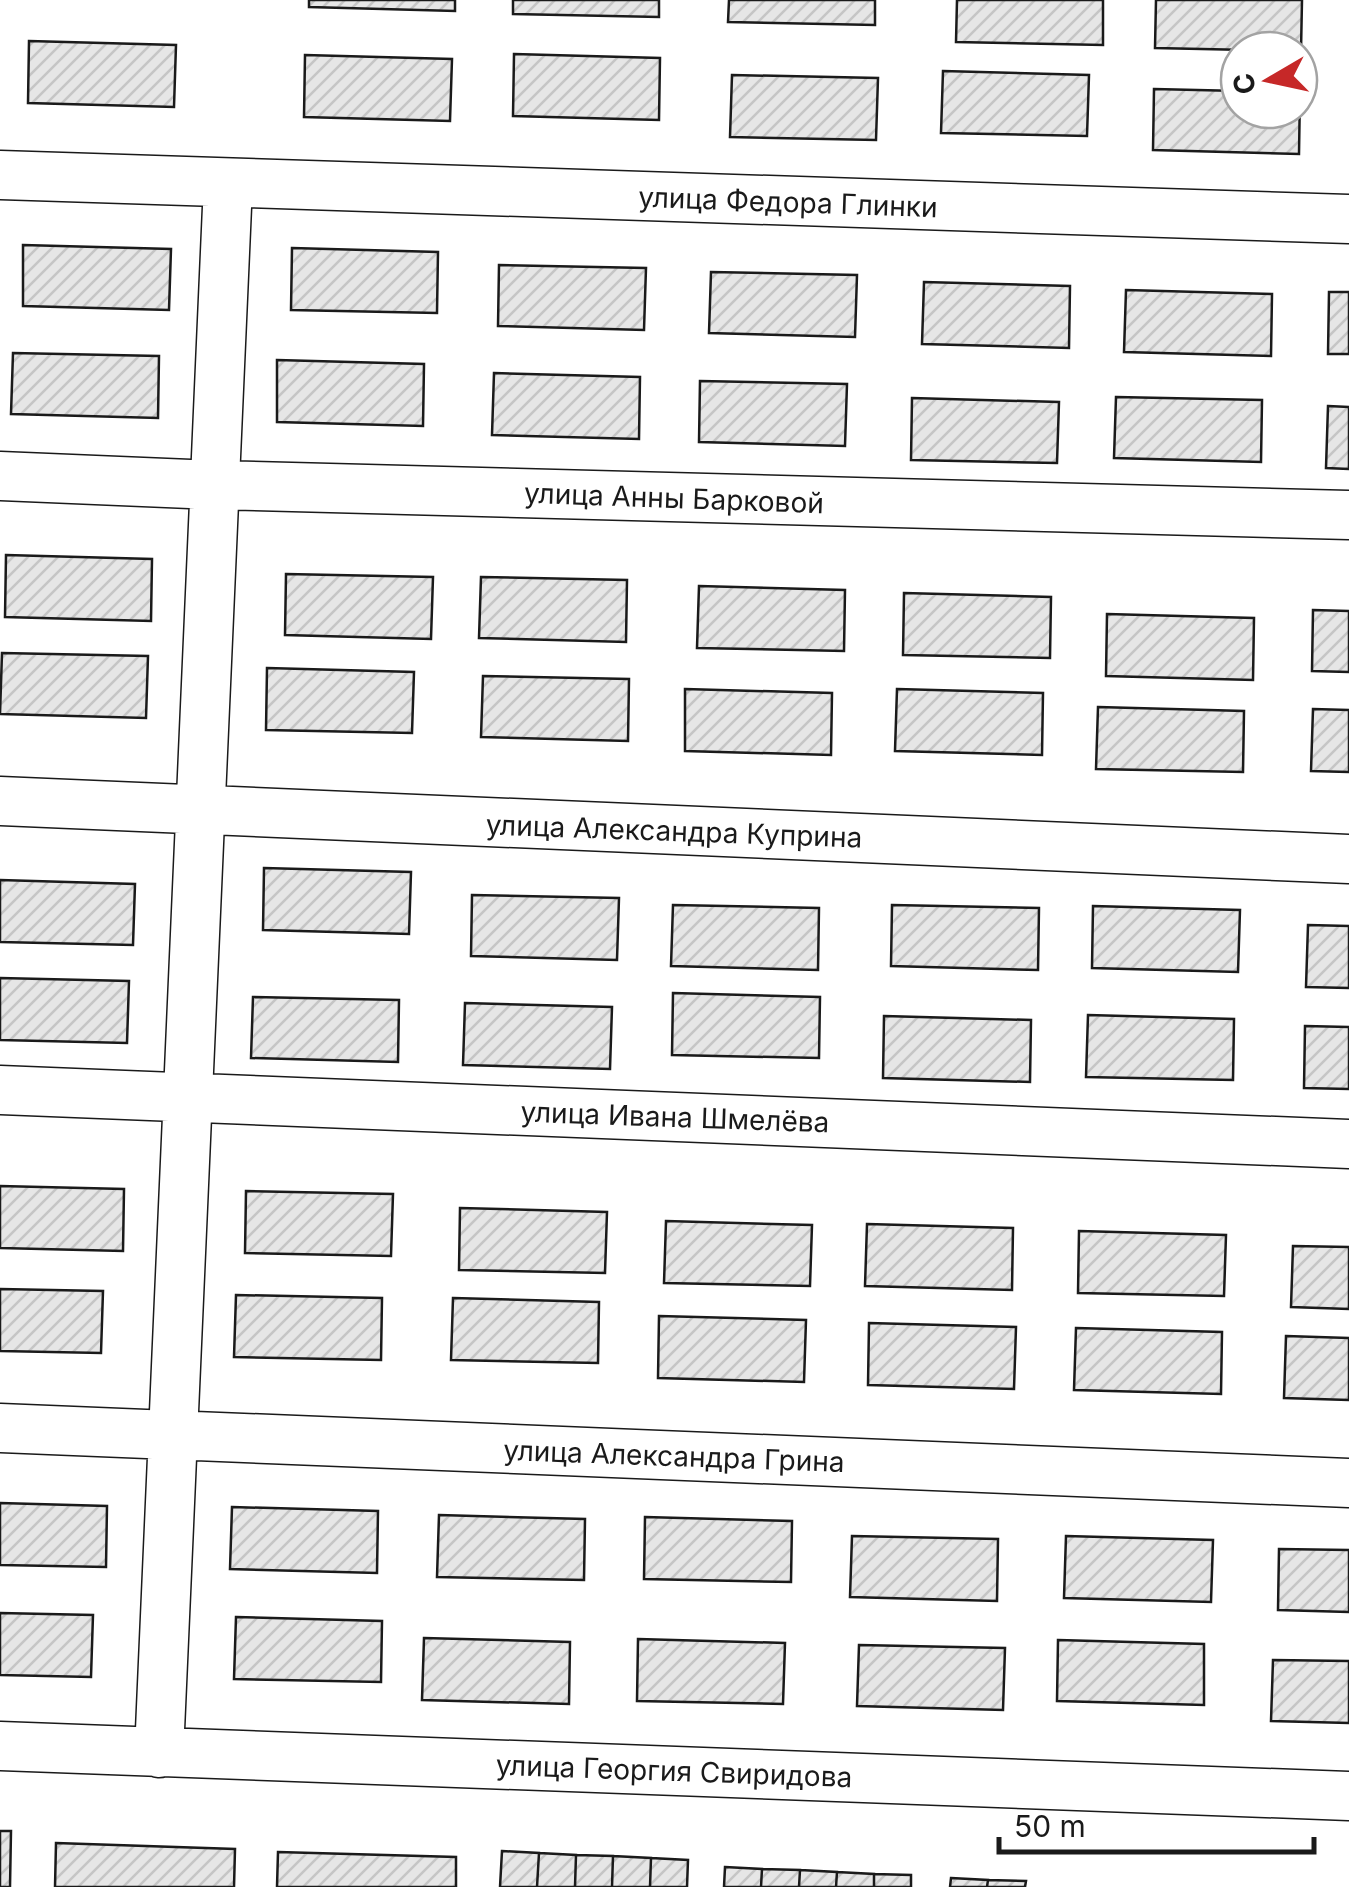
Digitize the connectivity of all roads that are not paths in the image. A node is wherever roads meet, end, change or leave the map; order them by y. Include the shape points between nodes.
1 (0, 176) edge
2 (228, 184) junction
3 (1349, 219) edge
4 (0, 476) edge
5 (214, 485) junction
6 (1349, 516) edge
7 (0, 801) edge
8 (200, 810) junction
9 (1349, 860) edge
10 (0, 1090) edge
11 (188, 1098) junction
12 (1349, 1144) edge
13 (0, 1428) edge
14 (172, 1436) junction
15 (1349, 1482) edge
16 (0, 1746) edge
17 (159, 1753) junction
18 (1349, 1796) edge

1 - 2 street, улица Федора Глинки
2 - 3 street, улица Федора Глинки
2 - 5 street
4 - 5 street, улица Анны Барковой
5 - 6 street, улица Анны Барковой
5 - 8 street
7 - 8 street, улица Александра Куприна
8 - 9 street, улица Александра Куприна
8 - 11 street
10 - 11 street, улица Ивана Шмелёва
11 - 12 street, улица Ивана Шмелёва
11 - 14 street
13 - 14 street, улица Александра Грина
14 - 15 street, улица Александра Грина
14 - 17 street
16 - 17 street, улица Георгия Свиридова
17 - 18 street, улица Георгия Свиридова

